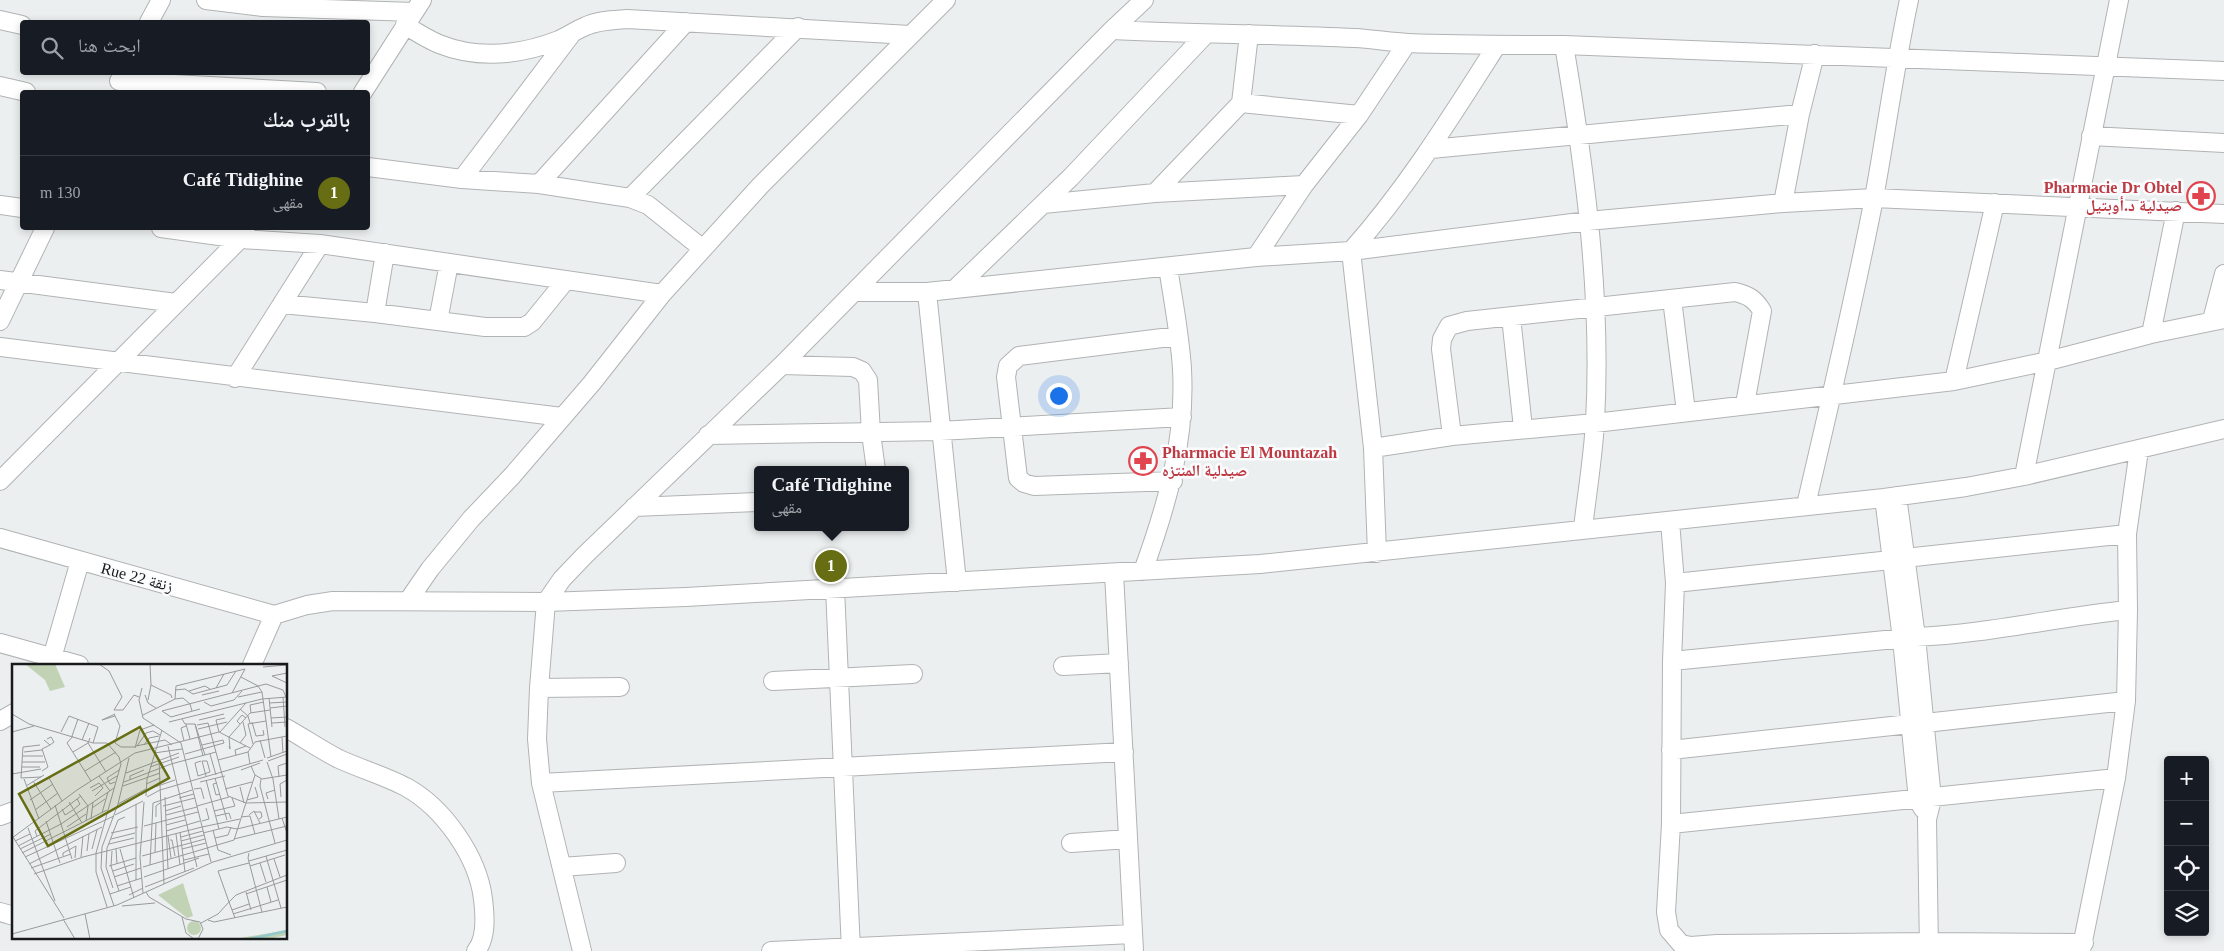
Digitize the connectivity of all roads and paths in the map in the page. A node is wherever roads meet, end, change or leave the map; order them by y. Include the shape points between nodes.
1 (161, 0) edge
2 (206, 0) edge
3 (946, 0) edge
4 (1144, 0) edge
5 (1909, 0) edge
6 (2118, 0) edge
7 (414, 12) edge
8 (0, 20) edge
9 (150, 20) edge
10 (686, 22) junction
11 (20, 25) edge
12 (798, 27) junction
13 (1112, 30) junction
14 (1250, 34) junction
15 (570, 35) junction
16 (910, 35) junction
17 (1205, 35) junction
18 (1407, 42) junction
19 (1564, 44) junction
20 (1497, 45) junction
21 (1815, 54) junction
22 (1897, 58) junction
23 (2105, 66) junction
24 (2224, 71) edge
25 (118, 82) edge
26 (0, 86) edge
27 (278, 90) edge
28 (364, 90) edge
29 (20, 91) edge
30 (1241, 103) junction
31 (1800, 114) junction
32 (1359, 115) junction
33 (1579, 136) junction
34 (2091, 136) junction
35 (2224, 143) edge
36 (1431, 148) junction
37 (370, 167) edge
38 (462, 180) junction
39 (538, 184) junction
40 (1304, 185) junction
41 (1155, 193) junction
42 (630, 198) junction
43 (1874, 198) junction
44 (1783, 203) junction
45 (1995, 203) junction
46 (1043, 204) junction
47 (0, 205) edge
48 (20, 208) edge
49 (2078, 208) junction
50 (2176, 211) junction
51 (2224, 214) edge
52 (1588, 220) junction
53 (44, 230) edge
54 (195, 230) edge
55 (246, 233) edge
56 (320, 244) junction
57 (703, 248) junction
58 (1350, 251) junction
59 (385, 253) junction
60 (1256, 257) junction
61 (449, 263) junction
62 (1168, 267) junction
63 (2224, 274) edge
64 (0, 280) edge
65 (566, 280) junction
66 (18, 282) junction
67 (956, 288) junction
68 (855, 292) junction
69 (927, 292) junction
70 (662, 294) junction
71 (1672, 299) junction
72 (176, 303) junction
73 (282, 304) junction
74 (1596, 306) junction
75 (375, 312) junction
76 (1512, 317) junction
77 (2218, 319) edge
78 (0, 321) edge
79 (438, 321) junction
80 (2151, 334) junction
81 (1178, 336) junction
82 (0, 347) edge
83 (2048, 361) junction
84 (118, 363) junction
85 (782, 366) junction
86 (235, 378) junction
87 (1954, 381) junction
88 (1832, 395) junction
89 (1745, 404) junction
90 (1686, 412) junction
91 (562, 417) junction
92 (1182, 417) junction
93 (1595, 423) junction
94 (1011, 428) junction
95 (1523, 428) junction
96 (2224, 430) edge
97 (940, 431) junction
98 (870, 433) junction
99 (708, 435) junction
100 (1452, 436) junction
101 (1373, 448) junction
102 (2140, 450) junction
103 (875, 466) edge
104 (2024, 476) junction
105 (1, 478) edge
106 (1173, 481) junction
107 (1890, 497) junction
108 (754, 502) edge
109 (1806, 505) junction
110 (634, 507) junction
111 (1670, 520) junction
112 (1583, 528) junction
113 (2127, 534) junction
114 (0, 538) edge
115 (1377, 553) junction
116 (1898, 559) junction
117 (80, 561) junction
118 (1143, 570) junction
119 (1114, 574) junction
120 (957, 582) junction
121 (1675, 583) junction
122 (835, 588) junction
123 (408, 601) junction
124 (546, 602) junction
125 (2128, 610) junction
126 (274, 615) junction
127 (1909, 638) junction
128 (0, 643) edge
129 (52, 658) junction
130 (1672, 661) junction
131 (1119, 663) junction
132 (75, 664) edge
133 (252, 664) edge
134 (1063, 666) dead end
135 (913, 674) dead end
136 (839, 678) junction
137 (773, 681) dead end
138 (620, 687) dead end
139 (539, 688) junction
140 (2126, 701) junction
141 (12, 714) edge
142 (0, 721) edge
143 (1918, 723) junction
144 (288, 729) edge
145 (1671, 750) junction
146 (1124, 752) junction
147 (843, 766) junction
148 (2116, 778) junction
149 (541, 782) junction
150 (1925, 799) junction
151 (12, 812) edge
152 (0, 816) edge
153 (1671, 824) junction
154 (1128, 839) junction
155 (1071, 843) dead end
156 (616, 863) dead end
157 (562, 867) junction
158 (1133, 942) edge
159 (1929, 946) edge
160 (2082, 947) edge
161 (1717, 948) edge
162 (851, 949) edge
163 (476, 951) edge
164 (582, 951) edge
165 (771, 951) edge

1 - 9 street
2 - 7 street via 263,7
3 - 16 street
4 - 13 street
5 - 22 street
6 - 23 street
7 - 15 street via 437,44 463,52 512,53 538,48
7 - 28 street
8 - 11 street
10 - 12 street
10 - 15 street via 600,21
10 - 39 street
12 - 16 street
12 - 42 street
13 - 17 street
13 - 68 street
14 - 17 street
14 - 18 street
14 - 30 street
15 - 38 street
16 - 57 street
17 - 46 street
18 - 20 street
18 - 32 street
19 - 20 street
19 - 21 street
19 - 33 street
20 - 36 street
21 - 22 street
21 - 31 street
22 - 23 street
22 - 43 street
23 - 24 street
23 - 34 street
25 - 27 street
26 - 29 street
30 - 32 street
30 - 41 street
31 - 33 street
31 - 44 street
32 - 40 street
33 - 36 street
33 - 52 street
34 - 35 street
34 - 49 street
36 - 58 street via 1372,228
37 - 38 street
38 - 39 street
39 - 42 street
40 - 41 street
40 - 60 street
41 - 46 street
42 - 57 street via 648,205
43 - 44 street
43 - 45 street
43 - 88 street
44 - 52 street
45 - 49 street
45 - 87 street
46 - 67 street
47 - 48 street
49 - 50 street
49 - 83 street
50 - 51 street
50 - 80 street
52 - 58 street
52 - 74 street
53 - 66 street
54 - 55 street
55 - 56 street
55 - 72 street
56 - 59 street
56 - 73 street
57 - 70 street
58 - 60 street
58 - 101 street
59 - 61 street
59 - 75 street
60 - 62 street
61 - 65 street
61 - 79 street
62 - 67 street
62 - 81 street
63 - 77 street
64 - 66 street
65 - 70 street
65 - 79 street via 532,322 524,327 485,327
66 - 72 street
66 - 78 street
67 - 69 street
68 - 69 street
68 - 85 street
69 - 97 street
70 - 91 street
71 - 74 street
71 - 89 street via 1735,292 1748,295 1757,302 1762,310
71 - 90 street
72 - 84 street
73 - 75 street
73 - 86 street
74 - 76 street
74 - 93 street
75 - 79 street
76 - 95 street
76 - 100 street via 1456,322 1444,332 1441,349
77 - 80 street
80 - 83 street
81 - 92 street
81 - 94 street via 1019,356 1008,366 1006,376
82 - 84 street
83 - 87 street
83 - 104 street
84 - 86 street
84 - 105 street
85 - 98 street via 854,367 862,371 870,388
85 - 99 street
86 - 91 street
87 - 88 street
88 - 89 street
88 - 109 street
89 - 90 street
90 - 93 street
91 - 123 street via 471,519
92 - 94 street
92 - 106 street
93 - 95 street
93 - 112 street
94 - 97 street
94 - 106 street via 1018,478 1024,483 1034,486
95 - 100 street
96 - 102 street
97 - 98 street
97 - 120 street
98 - 99 street
98 - 103 street
99 - 110 street
100 - 101 street
101 - 115 street
102 - 104 street
102 - 113 street
104 - 107 street
106 - 118 street
107 - 109 street
107 - 116 street
108 - 110 street
109 - 111 street
110 - 124 street via 562,579
111 - 112 street
111 - 121 street
112 - 115 street
113 - 116 street
113 - 125 street
114 - 117 street, Rue 22 زنقة
115 - 118 street
116 - 121 street
116 - 127 street
117 - 126 street, Rue 22 زنقة
117 - 129 street
118 - 119 street
119 - 120 street
119 - 131 street
120 - 122 street
121 - 130 street
122 - 124 street
122 - 136 street
123 - 124 street
123 - 126 street via 333,600
124 - 139 street
125 - 127 street via 2077,615 1953,636
125 - 140 street
126 - 133 street
127 - 130 street
127 - 143 street
128 - 129 street
129 - 132 street
130 - 145 street
131 - 134 street
131 - 146 street
135 - 136 street
136 - 137 street
136 - 147 street
138 - 139 street
139 - 149 street via 537,739
140 - 143 street
140 - 148 street
141 - 142 street
143 - 145 street
143 - 150 street
144 - 163 street via 338,758 407,788 453,829 471,857 482,885 486,916
145 - 153 street
146 - 147 street
146 - 154 street
147 - 149 street
147 - 162 street
148 - 150 street
148 - 160 street
149 - 157 street
150 - 153 street
150 - 159 street
151 - 152 street
153 - 161 street via 1666,912 1670,930 1682,944
154 - 155 street
154 - 158 street
156 - 157 street
157 - 164 street
158 - 162 street
159 - 160 street
159 - 161 street
162 - 165 street

